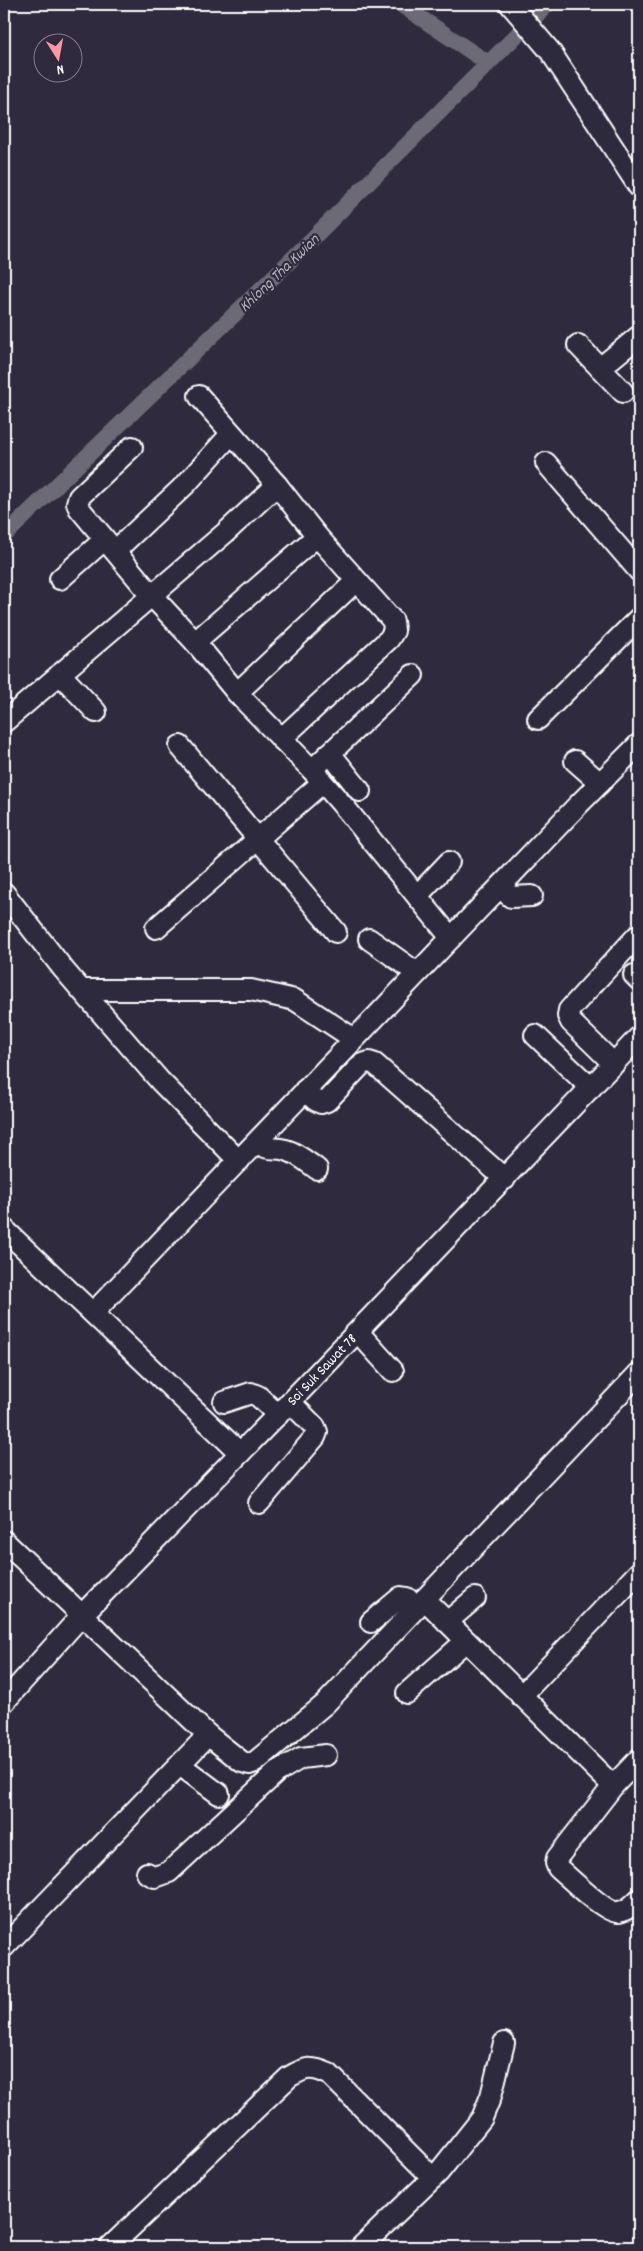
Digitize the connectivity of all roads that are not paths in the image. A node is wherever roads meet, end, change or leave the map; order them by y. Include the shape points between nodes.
1 (516, 10) edge
2 (639, 187) edge
3 (639, 336) edge
4 (578, 345) dead end
5 (600, 368) junction
6 (623, 392) dead end
7 (199, 396) dead end
8 (231, 434) junction
9 (132, 447) dead end
10 (546, 463) dead end
11 (276, 485) junction
12 (317, 536) junction
13 (110, 545) junction
14 (639, 571) edge
15 (60, 579) dead end
16 (356, 581) junction
17 (152, 596) junction
18 (639, 618) edge
19 (195, 642) junction
20 (60, 674) junction
21 (413, 675) dead end
22 (237, 693) junction
23 (96, 712) dead end
24 (538, 719) dead end
25 (4, 722) edge
26 (281, 739) junction
27 (639, 744) edge
28 (180, 746) dead end
29 (330, 753) junction
30 (575, 760) dead end
31 (317, 777) junction
32 (600, 783) junction
33 (360, 791) dead end
34 (257, 838) junction
35 (449, 862) dead end
36 (500, 887) junction
37 (4, 893) edge
38 (417, 896) junction
39 (532, 896) dead end
40 (156, 928) dead end
41 (336, 932) dead end
42 (637, 936) dead end
43 (451, 938) junction
44 (369, 939) dead end
45 (418, 973) junction
46 (82, 990) junction
47 (535, 1035) dead end
48 (639, 1037) edge
49 (354, 1039) junction
50 (614, 1064) junction
51 (591, 1088) junction
52 (305, 1090) junction
53 (256, 1142) junction
54 (239, 1161) junction
55 (317, 1169) dead end
56 (505, 1179) junction
57 (4, 1229) edge
58 (13, 1250) edge
59 (93, 1313) junction
60 (358, 1332) junction
61 (392, 1370) dead end
62 (639, 1374) edge
63 (224, 1402) dead end
64 (284, 1408) junction
65 (240, 1453) junction
66 (259, 1503) dead end
67 (4, 1541) edge
68 (639, 1572) edge
69 (475, 1598) dead end
70 (420, 1603) junction
71 (81, 1616) junction
72 (371, 1622) dead end
73 (447, 1622) junction
74 (466, 1641) junction
75 (407, 1693) dead end
76 (521, 1696) junction
77 (4, 1702) edge
78 (208, 1735) junction
79 (326, 1755) dead end
80 (639, 1759) edge
81 (249, 1764) junction
82 (180, 1765) junction
83 (260, 1786) junction
84 (613, 1786) junction
85 (219, 1794) dead end
86 (148, 1873) dead end
87 (639, 1899) edge
88 (4, 1947) edge
89 (504, 2043) dead end
90 (433, 2178) junction
91 (117, 2245) edge
92 (361, 2247) edge

1 - 2 street via 550,50
3 - 5 street
4 - 5 street
5 - 6 street
7 - 8 street
8 - 11 street
8 - 13 street via 186,484
9 - 13 street via 77,503
10 - 14 street
11 - 12 street
11 - 17 street
12 - 16 street
12 - 19 street
13 - 15 street
13 - 17 street
16 - 22 street
16 - 26 street via 393,621 394,631
17 - 19 street
17 - 20 street
18 - 24 street
19 - 22 street
20 - 23 street
20 - 25 street
21 - 29 street
22 - 26 street
26 - 31 street
27 - 32 street
28 - 34 street
29 - 31 street
29 - 33 street
30 - 32 street
31 - 34 street
31 - 38 street
32 - 36 street
34 - 40 street
34 - 41 street
35 - 38 street
36 - 39 street via 511,897
36 - 43 street
37 - 46 street
38 - 43 street
42 - 50 street via 569,1010 571,1022
43 - 45 street
44 - 45 street
45 - 49 street
46 - 49 street via 251,990 296,1000
46 - 54 street via 160,1082
47 - 51 street
48 - 50 street, Soi Suk Sawat 78
49 - 52 street
50 - 51 street, Soi Suk Sawat 78
51 - 56 street, Soi Suk Sawat 78
52 - 53 street
52 - 56 street via 321,1103 327,1101 362,1064 375,1064
53 - 54 street
53 - 55 street via 268,1149 292,1152
54 - 59 street
56 - 60 street, Soi Suk Sawat 78
57 - 58 street
58 - 59 street
59 - 65 street
60 - 61 street
60 - 64 street, Soi Suk Sawat 78
62 - 70 street
63 - 64 street via 251,1393
64 - 65 street, Soi Suk Sawat 78
64 - 66 street via 315,1426 317,1432
65 - 71 street, Soi Suk Sawat 78
67 - 71 street
68 - 76 street
69 - 73 street
70 - 72 street via 401,1597
70 - 73 street
70 - 81 street via 330,1699
71 - 77 street, Soi Suk Sawat 78
71 - 78 street
73 - 74 street
74 - 75 street
74 - 76 street
76 - 84 street
78 - 81 street
78 - 82 street
79 - 83 street via 313,1755 292,1762
80 - 84 street
81 - 83 street
82 - 85 street
82 - 88 street
83 - 86 street via 169,1872 156,1877
84 - 87 street via 556,1863 606,1908 617,1912 629,1909
89 - 90 street via 482,2118
90 - 91 street via 329,2074 317,2068 304,2068 289,2077
90 - 92 street

